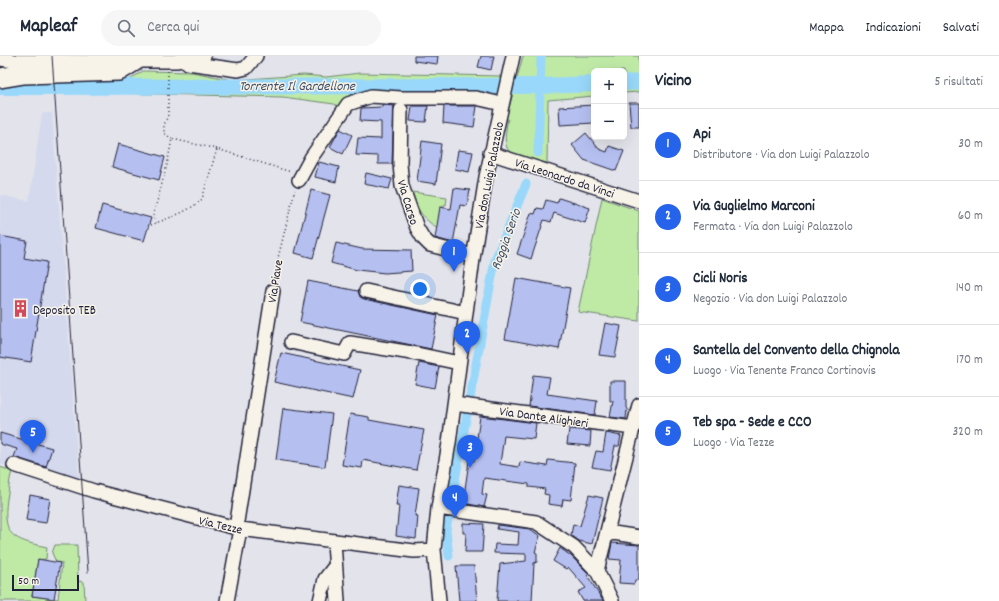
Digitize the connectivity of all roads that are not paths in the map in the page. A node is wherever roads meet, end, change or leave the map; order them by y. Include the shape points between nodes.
1 (98, 56) edge
2 (204, 56) edge
3 (220, 56) edge
4 (513, 56) edge
5 (254, 58) edge
6 (0, 59) edge
7 (127, 61) junction
8 (176, 61) junction
9 (228, 68) junction
10 (0, 78) edge
11 (503, 100) junction
12 (401, 104) junction
13 (490, 154) junction
14 (298, 180) road end
15 (639, 201) edge
16 (474, 256) junction
17 (273, 291) road end
18 (366, 291) dead end
19 (466, 313) junction
20 (291, 342) dead end
21 (459, 363) junction
22 (454, 404) junction
23 (639, 405) edge
24 (633, 428) junction
25 (14, 465) dead end
26 (448, 510) junction
27 (238, 529) junction
28 (607, 532) junction
29 (639, 537) edge
30 (334, 542) junction
31 (434, 550) junction
32 (335, 566) junction
33 (597, 571) junction
34 (227, 601) edge
35 (320, 601) edge
36 (338, 601) edge
37 (439, 601) edge
38 (612, 601) edge

1 - 7 highway
2 - 8 street
3 - 9 street
4 - 11 street, Via don Luigi Palazzolo
5 - 9 street via 246,68
6 - 7 street via 41,62
7 - 8 street
7 - 10 highway via 119,71 24,74
8 - 9 street
11 - 12 street via 476,98
11 - 13 street, Via don Luigi Palazzolo
12 - 14 street via 371,96 348,104
12 - 16 street, Via Carso via 402,186 417,228 430,245
13 - 15 street, Via Leonardo da Vinci
13 - 16 street, Via don Luigi Palazzolo
16 - 19 street, Via don Luigi Palazzolo
17 - 27 street, Via Piave
18 - 19 street
19 - 21 street, Via don Luigi Palazzolo
20 - 21 street via 344,354 350,343
21 - 22 street, Via don Luigi Palazzolo
22 - 24 street, Via Dante Alighieri
22 - 26 street, Via don Luigi Palazzolo
23 - 24 street
24 - 28 street
25 - 27 street, Via Tezze via 94,491
26 - 31 street, Via don Luigi Palazzolo
26 - 33 street via 536,522 574,547
27 - 30 street, Via Tezze
27 - 34 street, Via Piave
28 - 29 street
28 - 33 street
30 - 31 street, Via Tezze via 419,552
30 - 32 street
31 - 37 street, Via don Luigi Palazzolo
32 - 35 street via 325,579
32 - 36 street
33 - 38 street

